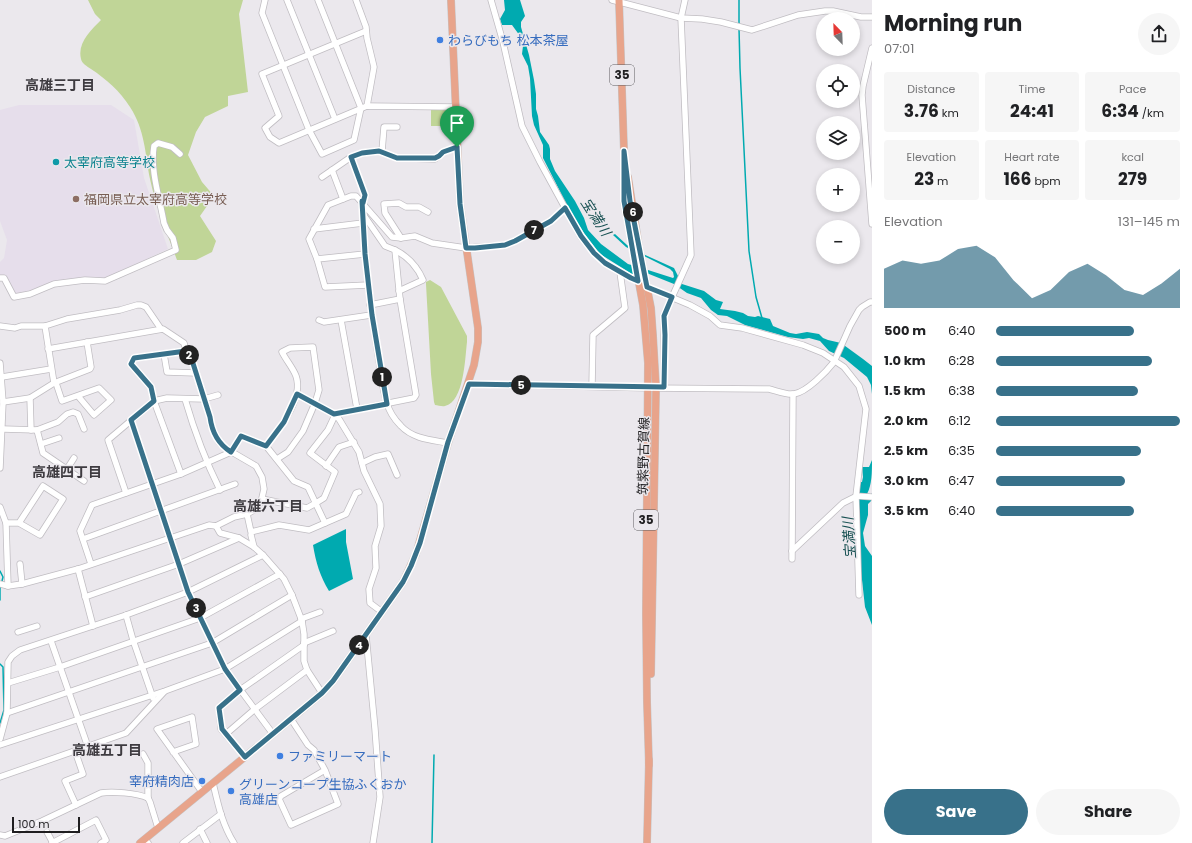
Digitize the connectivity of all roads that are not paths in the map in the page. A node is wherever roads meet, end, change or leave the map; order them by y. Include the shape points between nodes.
1 (265, 0) edge
2 (287, 0) edge
3 (318, 0) edge
4 (356, 0) edge
5 (451, 0) edge
6 (491, 0) edge
7 (685, 0) edge
8 (617, 1) edge
9 (872, 16) edge
10 (681, 18) junction
11 (366, 31) junction
12 (335, 44) junction
13 (872, 48) edge
14 (309, 55) junction
15 (284, 66) junction
16 (367, 106) junction
17 (455, 107) junction
18 (361, 108) junction
19 (335, 119) junction
20 (397, 127) dead end
21 (309, 130) junction
22 (457, 147) junction
23 (382, 151) junction
24 (180, 154) dead end
25 (351, 157) junction
26 (332, 170) junction
27 (322, 177) dead end
28 (343, 199) junction
29 (362, 202) junction
30 (565, 208) junction
31 (428, 212) dead end
32 (362, 214) junction
33 (872, 218) edge
34 (363, 223) junction
35 (872, 224) edge
36 (314, 229) junction
37 (401, 238) junction
38 (466, 248) junction
39 (395, 250) junction
40 (365, 254) junction
41 (317, 259) junction
42 (620, 272) junction
43 (0, 278) edge
44 (640, 278) junction
45 (368, 285) junction
46 (647, 287) junction
47 (399, 291) junction
48 (673, 296) junction
49 (400, 299) junction
50 (872, 302) edge
51 (370, 305) junction
52 (372, 315) junction
53 (319, 320) dead end
54 (342, 320) junction
55 (0, 326) edge
56 (45, 326) junction
57 (161, 329) junction
58 (87, 342) junction
59 (48, 348) junction
60 (186, 351) junction
61 (164, 354) junction
62 (835, 360) junction
63 (0, 363) edge
64 (51, 369) junction
65 (196, 373) junction
66 (2, 377) junction
67 (55, 383) junction
68 (469, 384) junction
69 (592, 386) junction
70 (664, 387) junction
71 (652, 388) junction
72 (297, 394) junction
73 (793, 394) junction
74 (218, 395) dead end
75 (78, 396) junction
76 (30, 398) junction
77 (185, 399) junction
78 (204, 399) junction
79 (154, 401) junction
80 (3, 402) junction
81 (315, 403) junction
82 (387, 404) junction
83 (357, 409) junction
84 (335, 414) junction
85 (131, 420) junction
86 (3, 429) junction
87 (84, 429) dead end
88 (34, 430) junction
89 (59, 438) dead end
90 (354, 442) junction
91 (448, 442) junction
92 (41, 444) junction
93 (266, 446) junction
94 (231, 452) junction
95 (74, 458) dead end
96 (277, 459) junction
97 (207, 463) junction
98 (362, 463) junction
99 (326, 466) junction
100 (0, 468) edge
101 (67, 469) junction
102 (181, 474) junction
103 (397, 476) dead end
104 (84, 481) dead end
105 (153, 484) junction
106 (235, 484) dead end
107 (220, 490) junction
108 (359, 492) dead end
109 (126, 493) junction
110 (857, 496) junction
111 (872, 497) edge
112 (262, 499) junction
113 (316, 503) junction
114 (0, 507) edge
115 (162, 511) junction
116 (247, 514) junction
117 (6, 523) junction
118 (19, 523) junction
119 (325, 523) junction
120 (216, 526) junction
121 (251, 535) dead end
122 (170, 538) junction
123 (239, 538) junction
124 (83, 539) junction
125 (254, 547) junction
126 (792, 551) junction
127 (263, 555) junction
128 (792, 559) dead end
129 (20, 564) dead end
130 (91, 564) junction
131 (179, 564) junction
132 (78, 569) junction
133 (280, 574) junction
134 (0, 584) edge
135 (22, 584) junction
136 (8, 586) junction
137 (188, 592) junction
138 (859, 595) dead end
139 (292, 596) junction
140 (85, 597) junction
141 (320, 612) dead end
142 (382, 612) junction
143 (126, 615) junction
144 (200, 618) junction
145 (301, 620) junction
146 (37, 626) dead end
147 (93, 626) junction
148 (333, 631) dead end
149 (18, 632) dead end
150 (366, 635) junction
151 (51, 640) junction
152 (133, 640) junction
153 (212, 643) junction
154 (304, 644) junction
155 (60, 666) junction
156 (142, 666) junction
157 (225, 669) junction
158 (307, 670) junction
159 (8, 683) junction
160 (165, 690) junction
161 (240, 690) junction
162 (69, 693) junction
163 (322, 693) junction
164 (152, 695) junction
165 (154, 702) junction
166 (255, 710) junction
167 (7, 713) junction
168 (291, 719) junction
169 (78, 720) junction
170 (226, 734) junction
171 (273, 734) junction
172 (0, 739) edge
173 (0, 745) edge
174 (88, 747) junction
175 (75, 751) junction
176 (173, 752) junction
177 (142, 754) dead end
178 (245, 757) junction
179 (325, 770) junction
180 (0, 777) edge
181 (213, 783) junction
182 (202, 792) junction
183 (148, 798) junction
184 (76, 805) junction
185 (221, 814) junction
186 (158, 828) junction
187 (200, 830) junction
188 (47, 832) dead end
189 (0, 835) edge
190 (146, 842) edge
191 (52, 843) edge
192 (101, 843) edge
193 (183, 843) edge
194 (207, 843) edge
195 (234, 843) edge
196 (373, 843) edge
197 (647, 843) edge

1 - 15 street via 262,13
2 - 14 street
3 - 12 street
4 - 11 street
5 - 17 main road
6 - 30 street via 522,126
7 - 10 street
8 - 10 street
8 - 44 main road, 筑紫野古賀線 / 35 via 624,201
9 - 10 street via 861,17 834,11 798,14 752,30 721,22
10 - 48 street via 691,255
11 - 12 street
11 - 16 street via 374,67
12 - 14 street
12 - 18 street
13 - 33 street via 862,86
14 - 15 street
14 - 19 street
15 - 21 street
15 - 21 street via 262,74 279,116 265,128 270,137 279,143
16 - 17 street
16 - 18 street
17 - 22 main road
18 - 19 street
18 - 21 street via 354,140 322,154
19 - 21 street
20 - 23 street via 384,127
22 - 23 street via 435,158 397,158
22 - 38 main road via 460,204
23 - 25 street
24 - 43 street via 158,143 154,146 154,172 164,223 173,238 176,250 105,281 85,280 54,284 30,294 14,296 4,278
25 - 26 street
25 - 29 street via 365,195
26 - 27 street
26 - 28 street
28 - 29 street via 354,195
28 - 36 street via 328,205
29 - 32 street
29 - 37 street via 392,237
30 - 38 street via 551,221 515,241 505,245
30 - 42 street via 594,253
31 - 37 street via 419,207 406,207 400,203 384,204 385,213
32 - 34 street
32 - 39 street via 385,246
33 - 35 street
34 - 36 street
34 - 40 street
36 - 41 street via 309,239
37 - 38 street via 416,236 432,243
38 - 68 main road via 478,328 478,342
39 - 47 street
39 - 47 street via 405,254 419,270 423,280
40 - 41 street
40 - 45 street
41 - 45 street via 325,287
42 - 44 street via 631,278
42 - 69 street via 625,308 593,335
44 - 46 main road, 筑紫野古賀線 / 35
44 - 71 main road, 筑紫野古賀線 / 35
45 - 51 street
46 - 48 street
46 - 71 main road, 筑紫野古賀線 / 35 via 653,336
47 - 49 street
48 - 62 street via 710,316 720,325 742,328 803,345
48 - 70 street via 664,316
49 - 51 street
49 - 82 street via 416,395 414,398
50 - 62 street via 862,307 850,326
51 - 52 street
52 - 54 street
52 - 82 street
53 - 54 street
54 - 83 street
55 - 56 street
56 - 57 street via 67,319 141,305 146,307
56 - 59 street
57 - 58 street
57 - 60 street via 184,343
58 - 59 street
58 - 67 street via 91,368
59 - 64 street
60 - 61 street
60 - 65 street via 191,357
61 - 65 street via 167,372
61 - 79 street via 134,358 131,364 151,387
62 - 73 street via 808,386
62 - 110 street via 859,386 866,409
63 - 66 street
64 - 66 street
64 - 67 street
65 - 78 street
66 - 80 street
67 - 75 street via 62,401
67 - 76 street
68 - 69 street
68 - 91 main road
69 - 71 street
70 - 71 street
70 - 73 street via 769,389
71 - 197 main road, 筑紫野古賀線 / 35 via 646,614 649,765
72 - 81 street
72 - 81 street via 296,376 282,352 290,348 313,346 319,390
72 - 93 street via 284,422
73 - 126 street
74 - 78 street
75 - 75 street via 99,388 111,400 94,415
76 - 80 street
76 - 88 street
77 - 78 street
77 - 79 street via 167,398
77 - 97 street
78 - 94 street via 216,436
79 - 85 street
79 - 102 street
80 - 86 street
81 - 84 street
81 - 96 street via 303,431 288,452
82 - 83 street
82 - 91 street via 396,421 408,432 421,438
83 - 84 street
84 - 90 street
84 - 99 street via 328,430 310,453
85 - 105 street
85 - 109 street via 108,440
86 - 88 street
86 - 100 street
87 - 88 street via 78,414 73,412 58,422
88 - 92 street
89 - 92 street
90 - 98 street
90 - 99 street via 338,447
91 - 142 main road via 416,554 403,582
92 - 101 street via 43,453
93 - 94 street via 241,436
93 - 96 street
94 - 97 street
94 - 112 street via 256,466 261,473 264,485
95 - 101 street
96 - 113 street via 294,480 308,487
97 - 102 street
97 - 107 street
98 - 103 street via 375,456 388,454
98 - 142 street via 380,504 381,526 375,546 376,568 369,589 370,603
99 - 113 street via 335,472 324,498
101 - 104 street
102 - 105 street
105 - 109 street
105 - 115 street
106 - 107 street
107 - 115 street
108 - 119 street via 356,493 346,514
109 - 124 street via 92,505 80,531
110 - 111 street
110 - 126 street via 843,503
110 - 138 street
112 - 113 street via 307,508
112 - 116 street via 257,508
113 - 119 street
114 - 117 street
115 - 122 street
115 - 124 street
116 - 119 street via 250,532 279,525 309,530
116 - 120 street
117 - 118 street
117 - 136 street
118 - 118 street via 40,534 63,499 43,486
120 - 122 street via 209,525
120 - 123 street via 220,533
121 - 125 street
122 - 130 street
122 - 131 street
123 - 125 street
123 - 131 street
124 - 130 street
125 - 127 street
126 - 128 street
127 - 133 street
127 - 137 street
129 - 135 street
130 - 132 street
131 - 137 street
131 - 140 street
132 - 135 street
132 - 140 street
133 - 139 street
133 - 144 street
134 - 136 street
135 - 136 street
137 - 143 street
137 - 144 street
139 - 145 street
139 - 153 street
140 - 147 street
141 - 145 street
142 - 150 main road
143 - 147 street
143 - 152 street
144 - 152 street
144 - 153 street
145 - 154 street
145 - 157 street
146 - 149 street
147 - 151 street
148 - 154 street
150 - 163 main road
150 - 196 street via 380,797
151 - 155 street
151 - 159 street via 20,650 12,656 8,662
152 - 155 street
152 - 156 street
153 - 156 street
153 - 157 street
154 - 158 street via 303,659
154 - 161 street
155 - 159 street
155 - 162 street
156 - 162 street
156 - 164 street
157 - 160 street
157 - 161 street
158 - 163 street
158 - 166 street
159 - 167 street
160 - 164 street
160 - 165 street
161 - 166 street
161 - 170 street via 219,708 222,729
162 - 167 street
162 - 169 street
163 - 168 main road
164 - 165 street
164 - 169 street
165 - 174 street via 126,733
166 - 170 street
166 - 171 street
167 - 172 street
168 - 171 main road
168 - 179 street
169 - 173 street
169 - 174 street
170 - 178 street
171 - 178 main road
174 - 175 street
175 - 180 street
175 - 184 street via 83,774 65,781
176 - 176 street via 157,729 192,717 196,744
176 - 182 street
177 - 183 street via 148,763
178 - 181 main road
179 - 179 street via 279,798 291,825 338,804
181 - 182 main road
181 - 185 street
182 - 186 main road
183 - 184 street via 111,791
183 - 186 street
184 - 189 street via 4,836
185 - 187 street
185 - 195 street via 226,831
186 - 190 main road
187 - 193 street
187 - 194 street
188 - 191 street
191 - 192 street via 96,820 106,840

